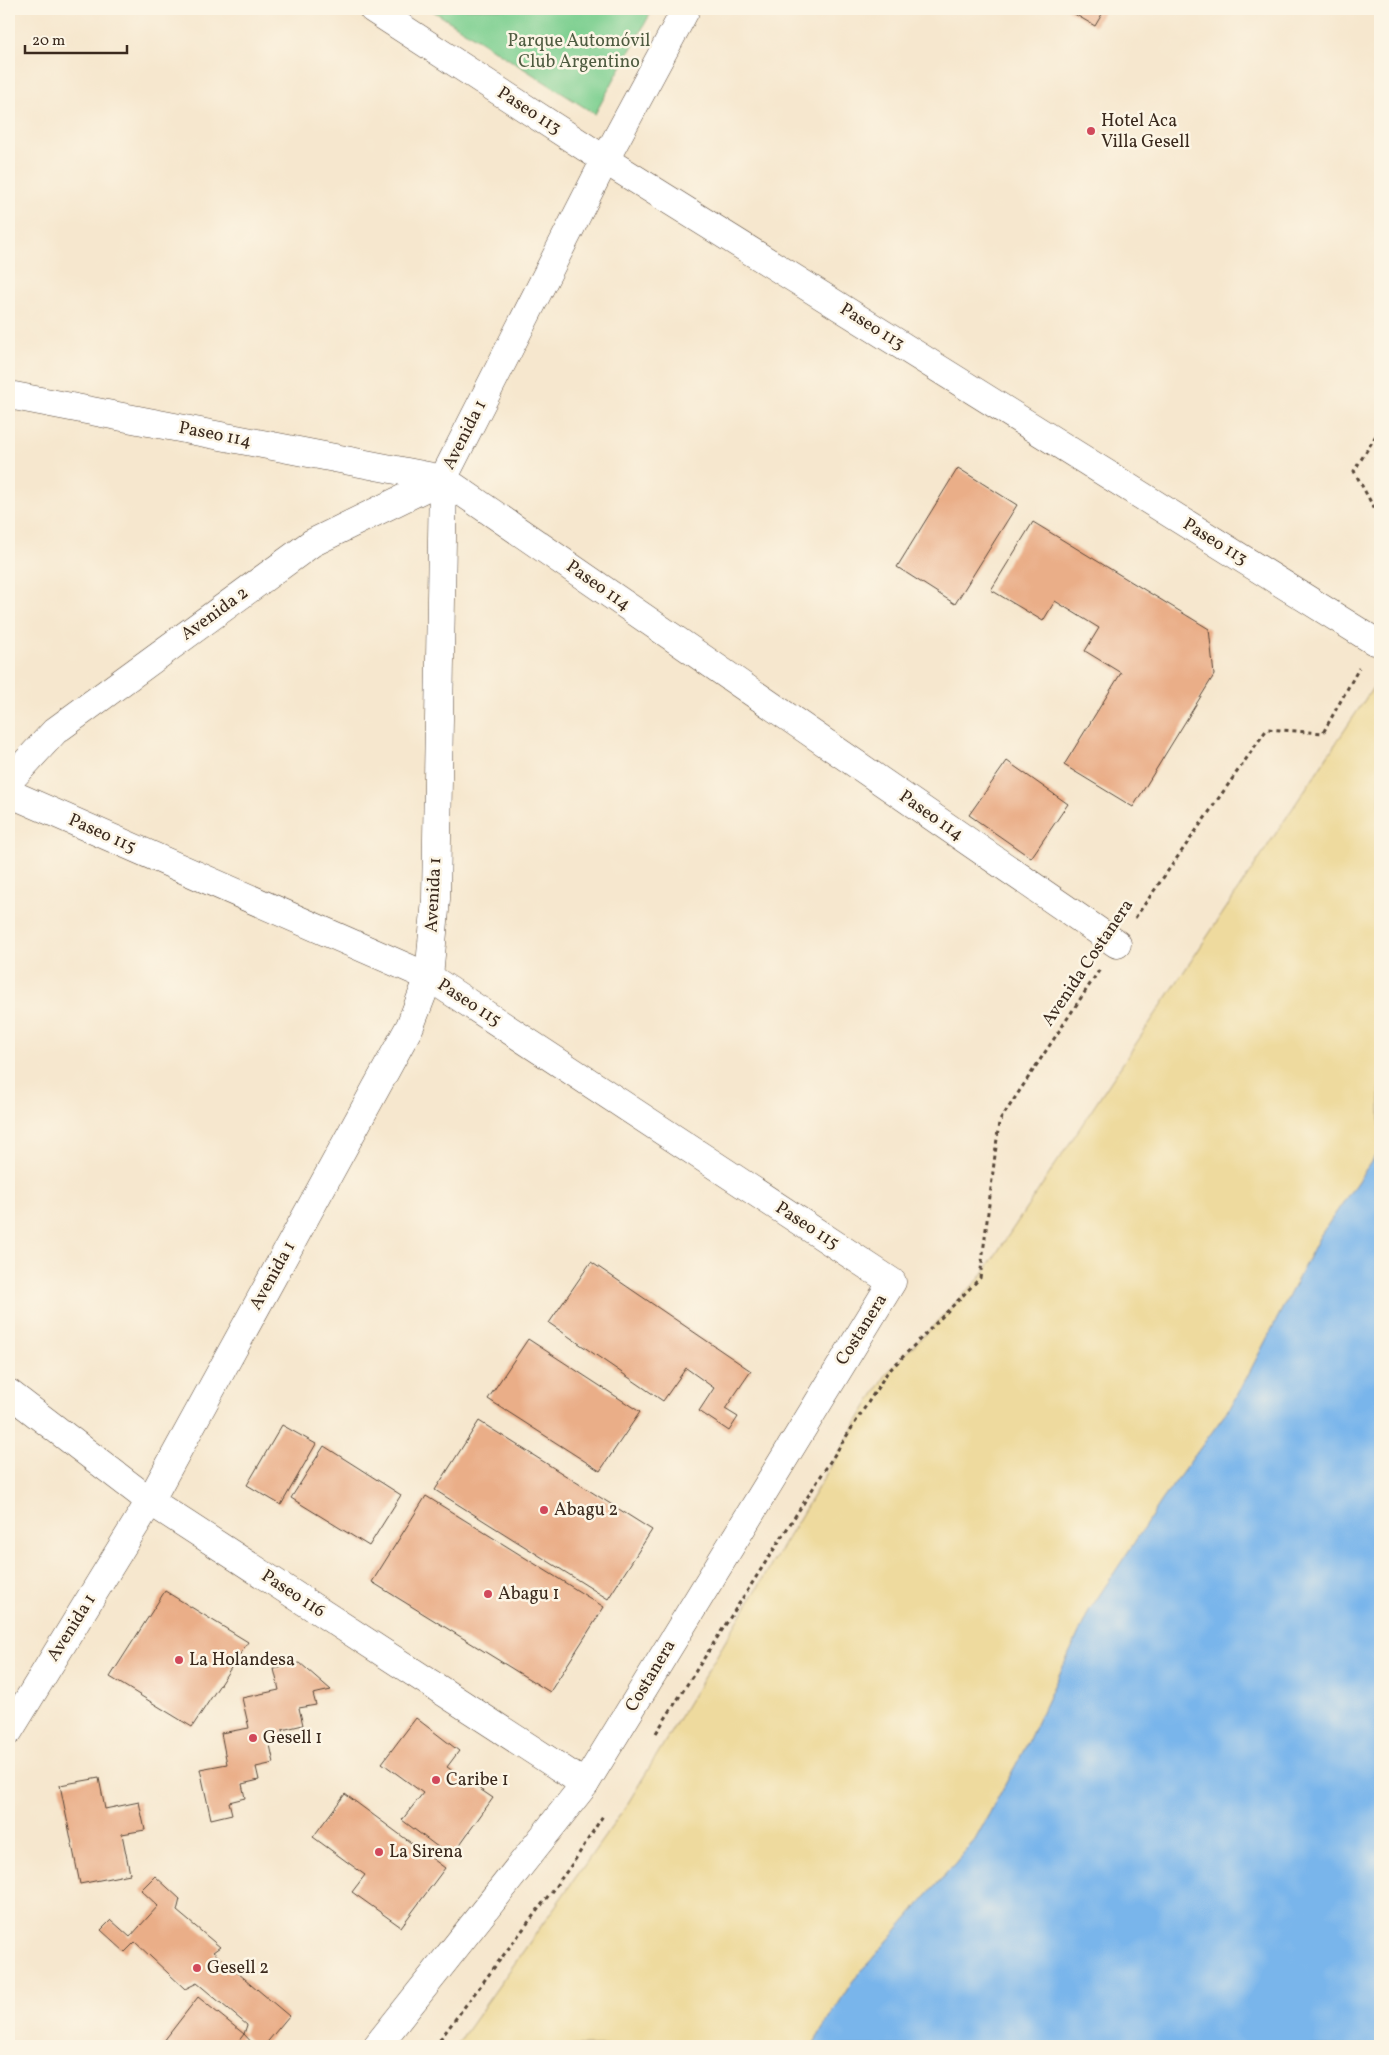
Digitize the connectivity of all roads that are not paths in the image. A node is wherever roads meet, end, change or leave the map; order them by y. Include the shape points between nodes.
1 (373, 9) edge
2 (686, 9) edge
3 (605, 160) junction
4 (9, 395) edge
5 (443, 478) junction
6 (1374, 641) road end
7 (9, 781) edge
8 (9, 793) edge
9 (1117, 944) road end
10 (429, 977) junction
11 (892, 1282) joint
12 (9, 1393) edge
13 (150, 1501) junction
14 (9, 1731) edge
15 (585, 1784) junction
16 (377, 2046) edge

1 - 3 street, Paseo 113
2 - 3 street, Avenida 1
3 - 5 street, Avenida 1
3 - 6 street, Paseo 113
4 - 5 street, Paseo 114
5 - 7 street, Avenida 2 via 312,543 55,731
5 - 9 street, Paseo 114
5 - 10 street, Avenida 1 via 436,900
8 - 10 street, Paseo 115
10 - 11 street, Paseo 115
10 - 13 street, Avenida 1 via 410,1026
11 - 15 street, Costanera
12 - 13 street, Paseo 116
13 - 14 street, Avenida 1
13 - 15 street, Paseo 116
15 - 16 street, Costanera

